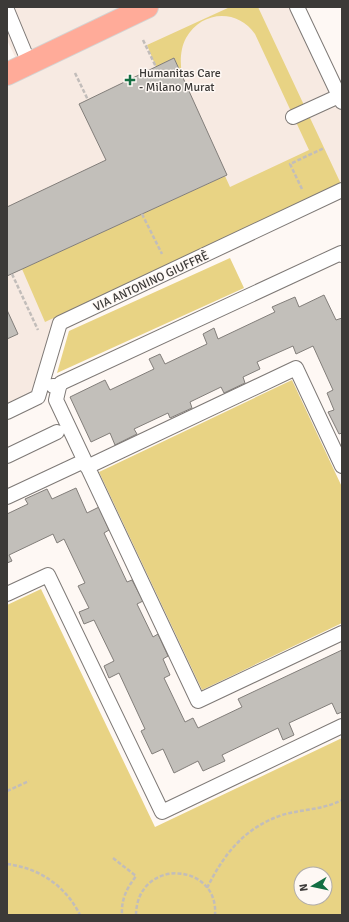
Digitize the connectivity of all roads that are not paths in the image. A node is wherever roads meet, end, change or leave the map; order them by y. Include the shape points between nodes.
1 (146, 7) edge
2 (297, 7) edge
3 (7, 10) edge
4 (29, 63) junction
5 (7, 74) edge
6 (340, 99) edge
7 (293, 117) dead end
8 (342, 190) edge
9 (342, 255) edge
10 (7, 412) edge
11 (57, 432) dead end
12 (7, 456) edge
13 (86, 464) junction
14 (342, 466) edge
15 (7, 497) edge
16 (7, 594) edge
17 (342, 633) edge
18 (342, 726) edge

1 - 4 main road
2 - 6 lane
3 - 4 lane
4 - 5 main road
6 - 7 lane
8 - 10 lane, VIA ANTONINO GIUFFRÈ via 60,324 38,397
9 - 13 lane via 341,253 56,386 56,400
11 - 12 lane
13 - 14 lane via 296,368
13 - 15 lane
13 - 17 lane via 198,701
16 - 18 lane via 48,575 162,812

